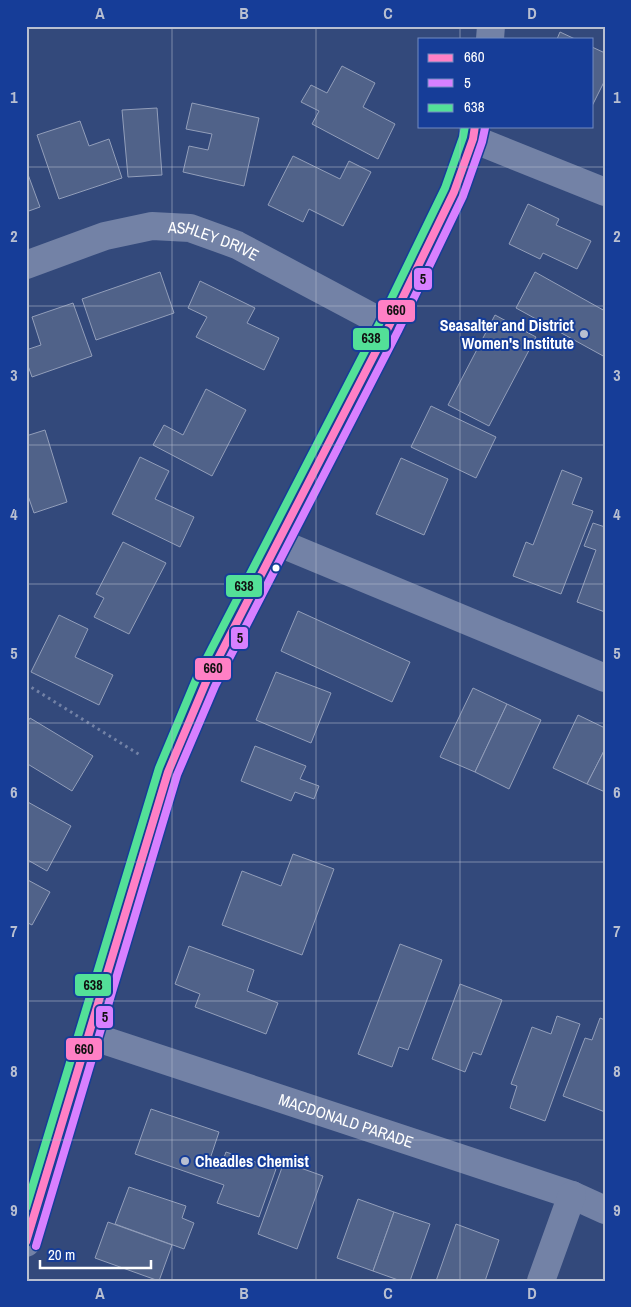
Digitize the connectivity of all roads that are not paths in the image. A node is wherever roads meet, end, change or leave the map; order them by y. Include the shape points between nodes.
1 (474, 132) edge
2 (605, 192) edge
3 (26, 265) edge
4 (389, 326) junction
5 (277, 542) junction
6 (605, 678) edge
7 (88, 1035) junction
8 (572, 1195) junction
9 (605, 1210) edge
10 (26, 1243) edge
11 (541, 1281) edge

1 - 2 street
1 - 4 street via 454,192
3 - 4 street, ASHLEY DRIVE via 105,236 152,226 190,228 237,245
4 - 5 street
5 - 6 street
5 - 7 street via 206,682 168,772
7 - 8 street, MACDONALD PARADE
7 - 10 street
8 - 9 street, MACDONALD PARADE
8 - 11 street

